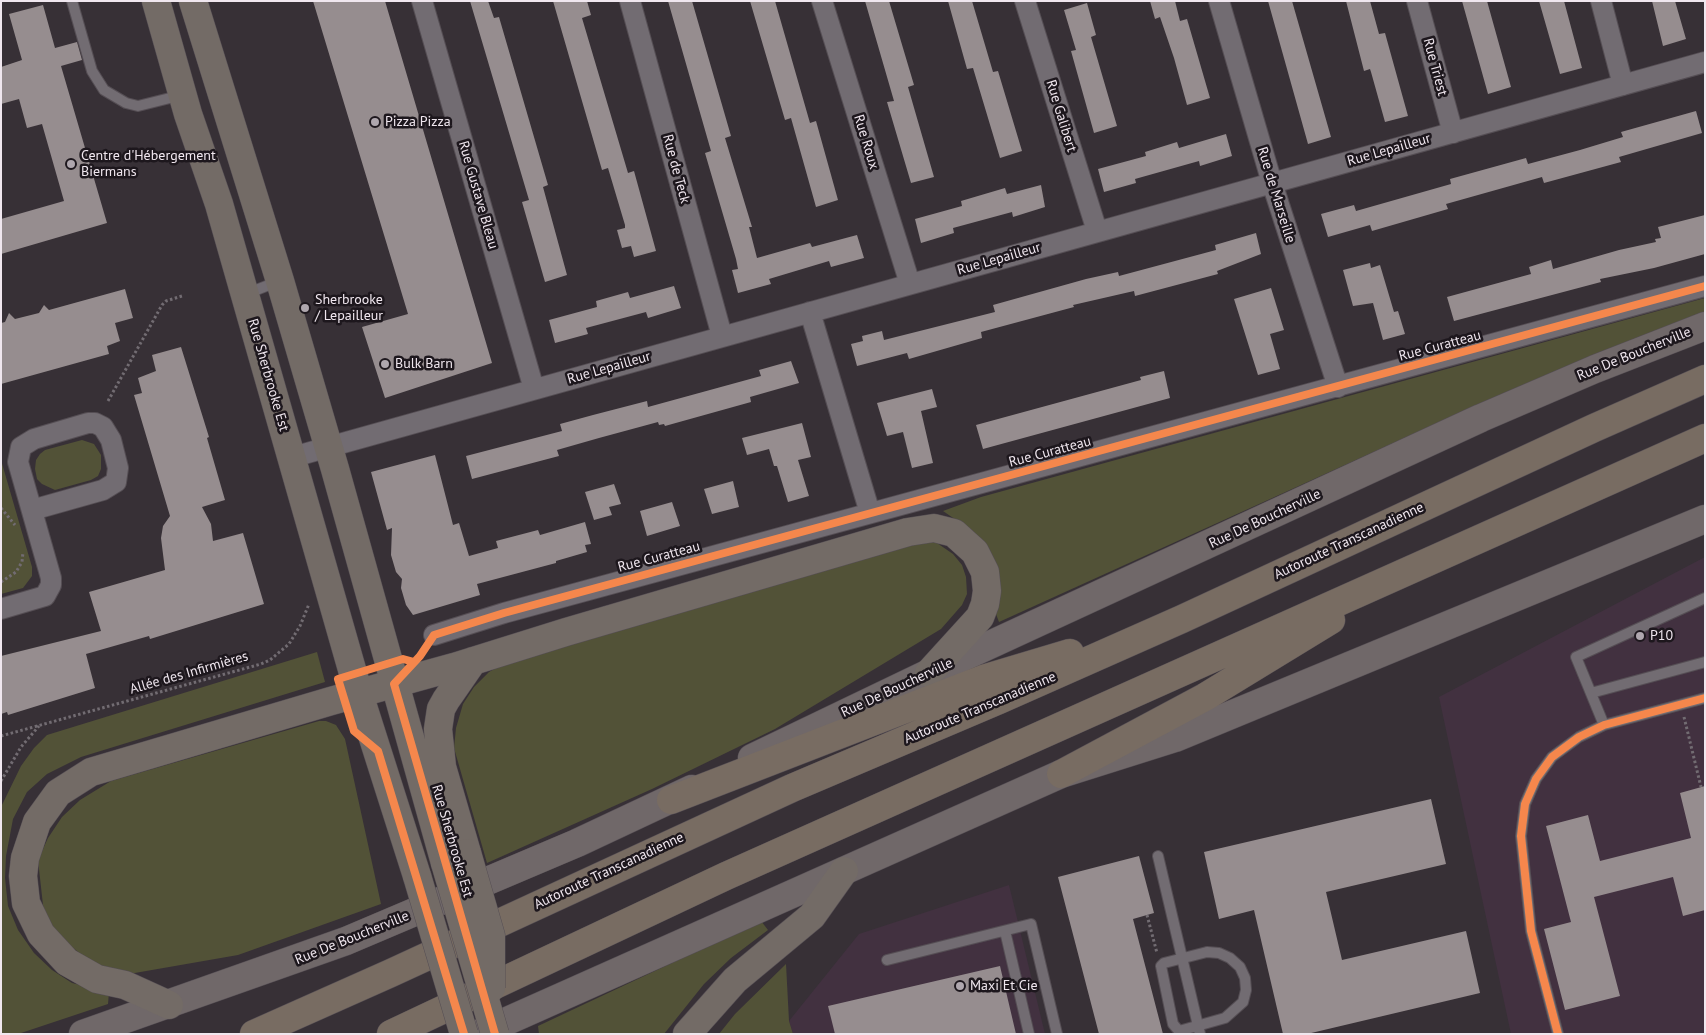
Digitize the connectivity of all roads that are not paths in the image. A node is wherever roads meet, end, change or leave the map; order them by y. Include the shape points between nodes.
1 (72, 1) edge
2 (156, 1) edge
3 (193, 1) edge
4 (422, 1) edge
5 (630, 1) edge
6 (822, 1) edge
7 (1025, 1) edge
8 (1219, 1) edge
9 (1417, 1) edge
10 (1601, 1) edge
11 (1705, 62) edge
12 (1623, 85) junction
13 (183, 95) junction
14 (1453, 132) junction
15 (1272, 183) junction
16 (1097, 230) junction
17 (280, 281) junction
18 (910, 284) junction
19 (1705, 286) edge
20 (245, 294) junction
21 (810, 312) junction
22 (1705, 326) edge
23 (722, 336) junction
24 (1705, 379) edge
25 (1338, 387) junction
26 (534, 389) junction
27 (1705, 438) edge
28 (327, 446) junction
29 (293, 457) junction
30 (32, 510) junction
31 (870, 513) junction
32 (1705, 519) edge
33 (1433, 558) junction
34 (1705, 598) edge
35 (1, 609) edge
36 (1182, 619) junction
37 (434, 635) dead end
38 (473, 661) junction
39 (1705, 662) edge
40 (929, 672) junction
41 (394, 684) junction
42 (1591, 693) junction
43 (359, 694) junction
44 (1705, 698) edge
45 (1604, 725) junction
46 (1061, 774) junction
47 (671, 800) junction
48 (1158, 856) dead end
49 (456, 858) junction
50 (844, 871) junction
51 (1004, 931) junction
52 (1182, 958) junction
53 (886, 960) dead end
54 (452, 994) junction
55 (169, 1005) junction
56 (488, 1028) edge
57 (1199, 1030) edge
58 (83, 1034) edge
59 (254, 1034) edge
60 (391, 1034) edge
61 (452, 1034) edge
62 (464, 1034) edge
63 (687, 1034) edge
64 (1029, 1034) edge
65 (1057, 1034) edge
66 (1558, 1034) edge

1 - 13 lane via 92,71 104,90 138,106
2 - 13 main road, Rue Sherbrooke Est
3 - 17 main road, Rue Sherbrooke Est
4 - 26 street, Rue Gustave Bleau
5 - 23 street, Rue de Teck
6 - 18 street, Rue Roux
7 - 16 street, Rue Galibert
8 - 15 street, Rue de Marseille
9 - 14 street, Rue Triest
10 - 12 street
11 - 12 street, Rue Lepailleur
12 - 14 street, Rue Lepailleur
13 - 20 main road, Rue Sherbrooke Est
14 - 15 street, Rue Lepailleur
15 - 16 street, Rue Lepailleur
15 - 25 street, Rue de Marseille
16 - 18 street, Rue Lepailleur
17 - 20 lane
17 - 28 main road, Rue Sherbrooke Est
18 - 21 street, Rue Lepailleur
19 - 25 street, Rue Curatteau
20 - 29 main road, Rue Sherbrooke Est
21 - 23 street, Rue Lepailleur
21 - 31 street
22 - 40 main road, Rue De Boucherville via 1512,404
23 - 26 street, Rue Lepailleur
24 - 36 highway, Autoroute Transcanadienne
25 - 31 street, Rue Curatteau
26 - 28 street, Rue Lepailleur
27 - 33 highway
28 - 29 street, Rue Lepailleur
28 - 41 main road, Rue Sherbrooke Est
29 - 43 main road, Rue Sherbrooke Est
30 - 30 street via 18,462 21,447 34,438 88,423 102,427 111,440 118,468 116,482 103,490
30 - 35 street via 51,578 49,591 39,599
31 - 37 street, Rue Curatteau via 504,612
32 - 46 main road via 1175,738
33 - 46 highway via 1205,697
33 - 60 highway via 717,880
34 - 42 lane via 1576,658
36 - 47 highway via 983,679
36 - 59 highway, Autoroute Transcanadienne via 792,788
38 - 40 main road via 908,532 934,528 954,533 969,544 980,559 987,591 980,617
38 - 41 main road
38 - 49 main road via 441,709 438,730
39 - 42 lane
40 - 47 main road, Rue De Boucherville via 802,732
41 - 43 main road
41 - 49 main road, Rue Sherbrooke Est
42 - 45 lane
43 - 54 main road, Rue Sherbrooke Est, bridge
43 - 55 main road via 100,769 64,788 42,812 30,839 23,876 26,902 41,934 60,957 78,970 97,979 126,985
44 - 45 lane
45 - 66 lane via 1579,737 1552,757 1536,779 1525,804 1521,836 1531,931
46 - 50 main road
47 - 55 main road, Rue De Boucherville via 346,941
48 - 52 lane
49 - 56 main road, bridge via 491,936
50 - 56 main road
50 - 63 main road via 812,916 735,980
51 - 53 lane
51 - 64 lane
51 - 65 lane via 1031,924
52 - 57 lane
52 - 57 lane via 1164,963 1160,971 1175,1028 1179,1031
52 - 57 lane via 1207,952 1219,953 1240,967 1245,978 1244,996 1236,1010
54 - 61 main road, bridge
54 - 62 main road, Rue Sherbrooke Est, bridge
55 - 58 main road, Rue De Boucherville

